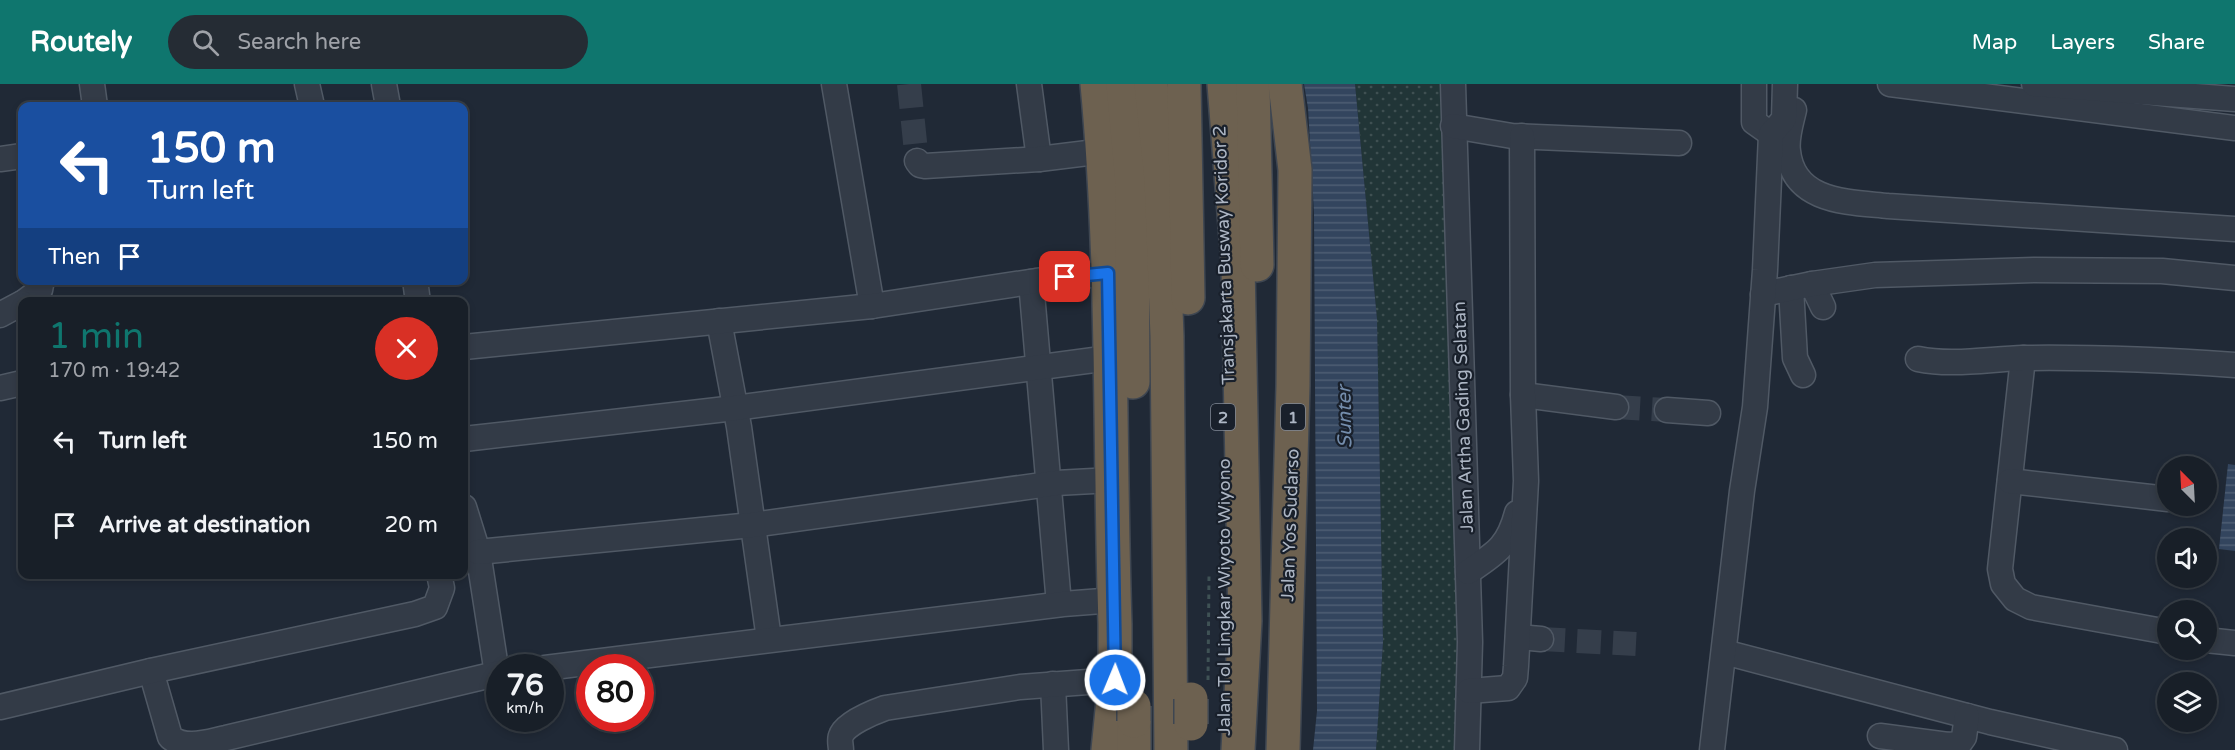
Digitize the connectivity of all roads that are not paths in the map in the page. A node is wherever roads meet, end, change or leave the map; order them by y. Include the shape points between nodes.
1 (92, 84) edge
2 (307, 84) edge
3 (384, 84) edge
4 (834, 84) edge
5 (1029, 84) edge
6 (1097, 84) edge
7 (1123, 84) edge
8 (1150, 84) edge
9 (1158, 84) edge
10 (1168, 84) edge
11 (1184, 84) edge
12 (1208, 84) edge
13 (1217, 84) edge
14 (1224, 84) edge
15 (1253, 84) edge
16 (1285, 84) edge
17 (1454, 84) edge
18 (1754, 84) edge
19 (1785, 84) edge
20 (1795, 84) edge
21 (1890, 84) edge
22 (2034, 84) edge
23 (2235, 99) edge
24 (94, 102) edge
25 (311, 102) edge
26 (387, 102) edge
27 (1454, 126) junction
28 (2235, 128) edge
29 (1771, 134) junction
30 (1522, 136) junction
31 (1679, 143) dead end
32 (1104, 151) junction
33 (18, 157) edge
34 (0, 159) edge
35 (1039, 159) junction
36 (917, 161) dead end
37 (2235, 230) edge
38 (1108, 273) junction
39 (2235, 278) edge
40 (1031, 282) junction
41 (41, 285) edge
42 (1801, 286) junction
43 (1763, 294) junction
44 (30, 297) edge
45 (18, 305) edge
46 (873, 306) junction
47 (1823, 307) dead end
48 (0, 315) edge
49 (719, 321) junction
50 (1167, 336) junction
51 (468, 347) edge
52 (1109, 358) junction
53 (2023, 358) junction
54 (1917, 359) dead end
55 (2235, 365) edge
56 (1038, 367) junction
57 (1803, 375) dead end
58 (18, 384) edge
59 (0, 388) edge
60 (1523, 395) junction
61 (1616, 407) tunnel mouth
62 (735, 408) junction
63 (1667, 410) tunnel mouth
64 (1708, 412) dead end
65 (468, 439) edge
66 (1112, 480) junction
67 (2010, 481) junction
68 (1526, 482) junction
69 (1052, 483) junction
70 (2157, 498) edge
71 (468, 520) edge
72 (752, 525) junction
73 (478, 552) junction
74 (1468, 572) junction
75 (440, 579) edge
76 (1115, 600) junction
77 (1059, 604) junction
78 (2157, 630) edge
79 (769, 639) junction
80 (2217, 641) edge
81 (2235, 643) edge
82 (1724, 652) junction
83 (495, 654) edge
84 (564, 666) edge
85 (151, 670) junction
86 (486, 676) edge
87 (1115, 680) junction
88 (1053, 684) junction
89 (1469, 691) junction
90 (0, 707) edge
91 (1967, 717) junction
92 (1880, 736) dead end
93 (841, 750) edge
94 (1056, 750) edge
95 (1108, 750) edge
96 (1134, 750) edge
97 (1170, 750) edge
98 (1180, 750) edge
99 (1192, 750) edge
100 (1226, 750) edge
101 (1238, 750) edge
102 (1256, 750) edge
103 (1283, 750) edge
104 (1467, 750) edge
105 (1712, 750) edge
106 (2115, 750) edge

1 - 24 street
2 - 25 street
3 - 26 street
4 - 46 street
5 - 35 street
6 - 32 highway
7 - 96 highway, bridge via 1132,183
8 - 50 highway via 1161,179
9 - 50 highway via 1158,125 1167,203
10 - 98 street via 1173,180
11 - 99 highway, Jalan Tol Lingkar Wiyoto Wiyono / 2, bridge
12 - 100 highway, Jalan Tol Lingkar Wiyoto Wiyono / 2 via 1224,430
13 - 100 street, Transjakarta Busway Koridor 2 via 1232,541
14 - 101 highway via 1238,288 1245,621
15 - 102 highway via 1257,223
16 - 103 highway, Jalan Yos Sudarso / 1 via 1295,181
17 - 27 street, Jalan Artha Gading Selatan
18 - 29 street via 1754,122
19 - 29 street via 1784,118
20 - 37 street via 1788,151 1793,170 1806,187 1833,200
21 - 28 street
22 - 23 street
27 - 30 street
27 - 74 street, Jalan Artha Gading Selatan
29 - 43 street
30 - 31 street
30 - 60 street
32 - 35 street
32 - 38 highway
33 - 34 street
35 - 36 street via 925,166
38 - 40 street
38 - 52 highway
39 - 42 street via 2162,271 2034,270 1875,275
40 - 46 street
40 - 56 street
41 - 44 street
42 - 43 street
42 - 47 street
42 - 57 street via 1795,358
43 - 82 street via 1755,407
45 - 48 street
46 - 49 street
49 - 51 street
49 - 62 street
50 - 97 highway
52 - 56 street
52 - 66 highway
53 - 54 street via 1932,362
53 - 55 street
53 - 67 street
56 - 62 street
56 - 69 street
58 - 59 street
60 - 61 street
60 - 68 street
62 - 65 street
62 - 72 street
63 - 64 street
66 - 69 street
66 - 76 highway
67 - 70 street
67 - 78 street via 2000,569 2003,584 2015,599 2031,607
68 - 74 street via 1512,534 1501,548
68 - 89 street via 1529,638 1508,688
69 - 72 street
69 - 77 street
71 - 73 street
72 - 73 street
72 - 79 street
73 - 83 street
74 - 89 street, Jalan Artha Gading Selatan
75 - 85 street via 442,588 435,607 415,614
76 - 77 street
76 - 87 highway
77 - 79 street
79 - 84 street
80 - 81 street
82 - 91 street
82 - 105 street
85 - 86 street via 170,737 185,746
85 - 90 street
87 - 88 street
87 - 95 highway
88 - 93 street via 885,708 844,730 840,736
88 - 94 street
89 - 104 street, Jalan Artha Gading Selatan
91 - 92 street via 1959,744
91 - 106 street

